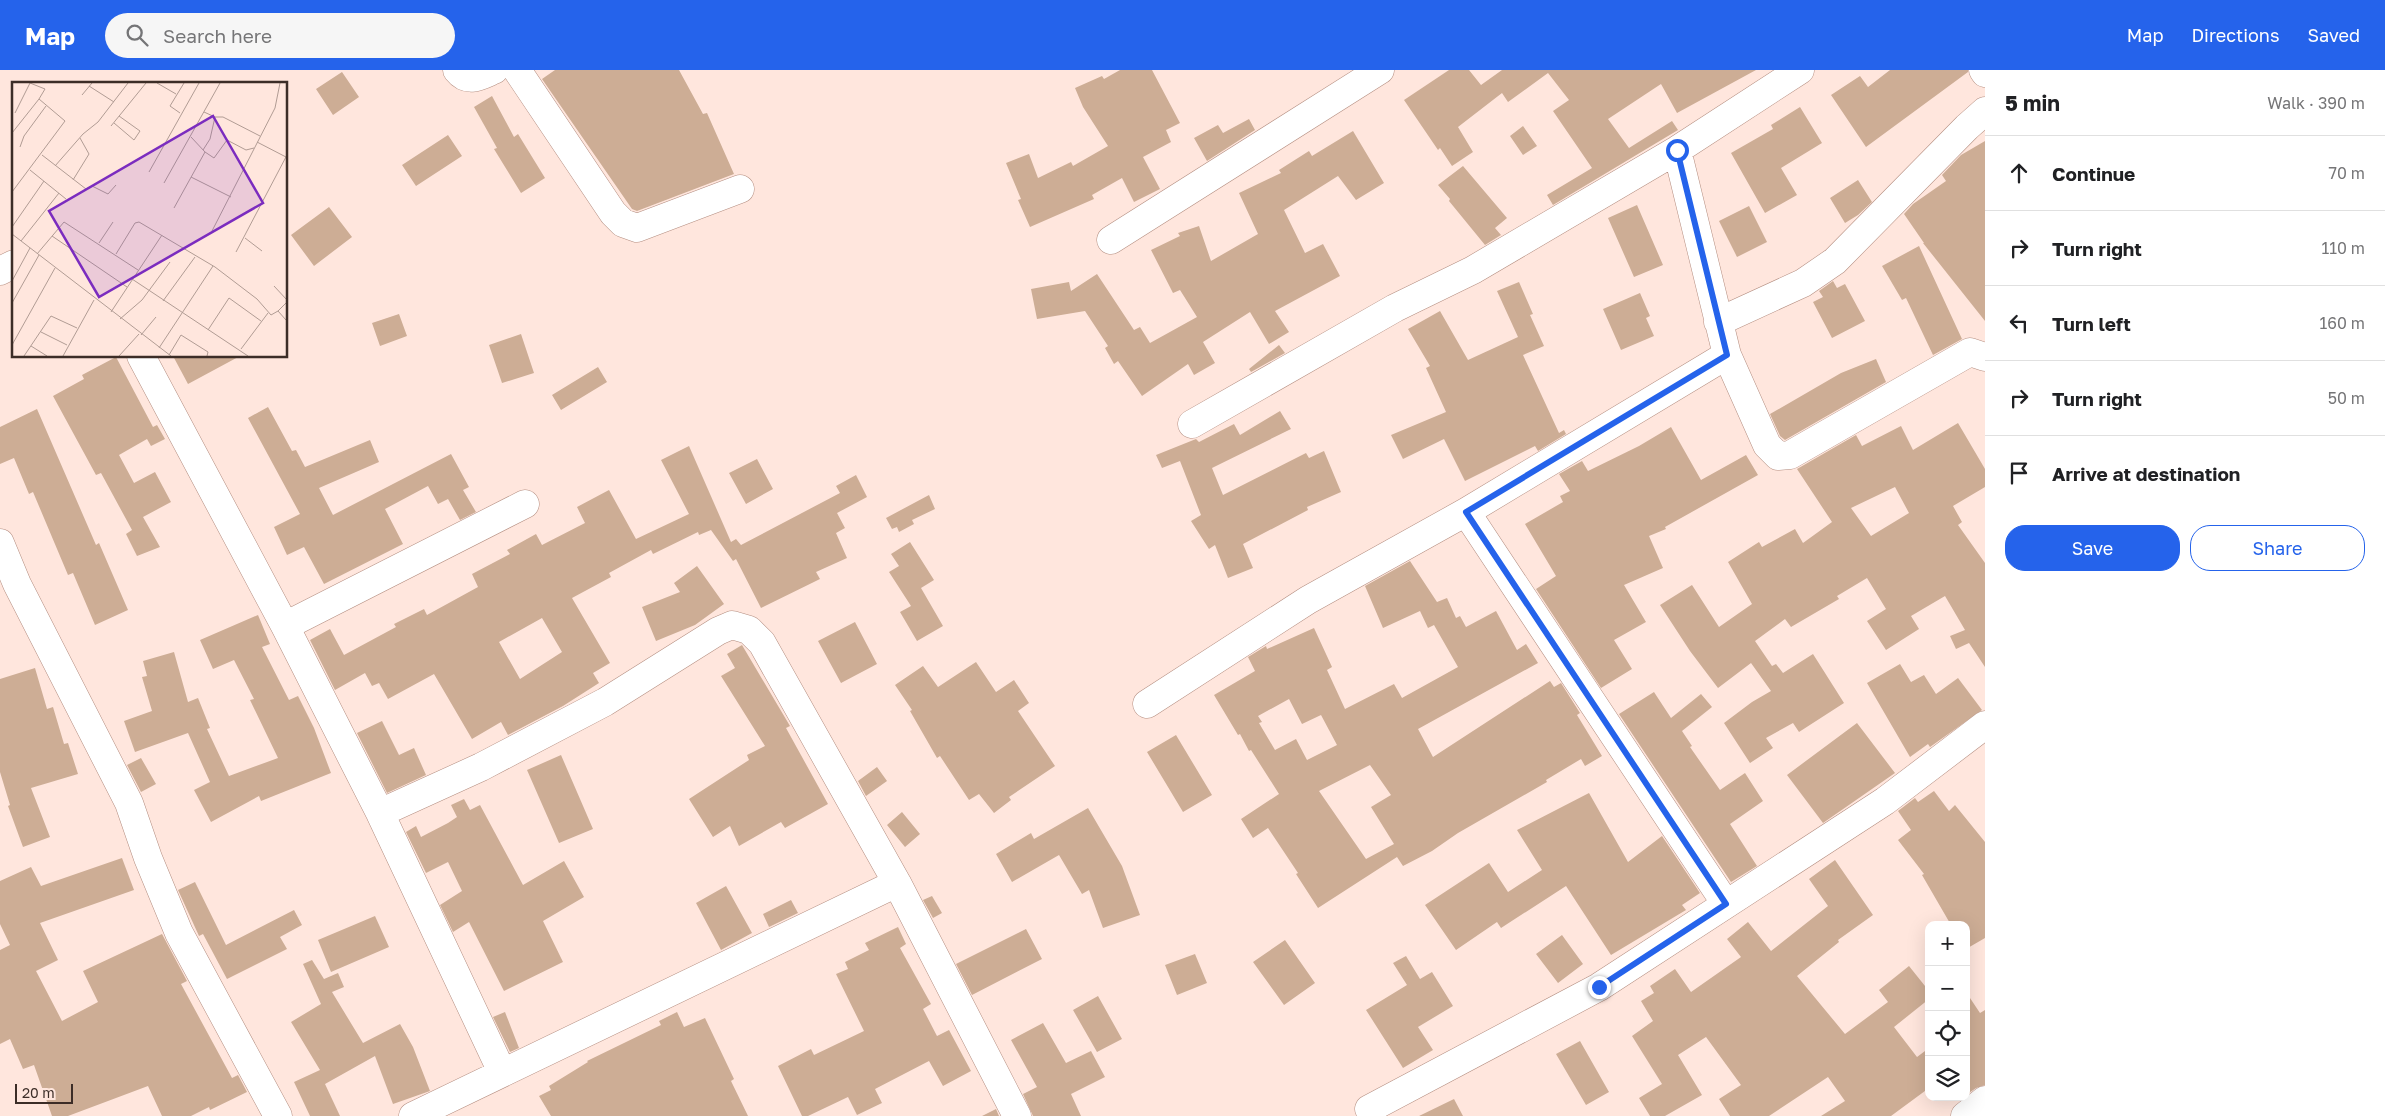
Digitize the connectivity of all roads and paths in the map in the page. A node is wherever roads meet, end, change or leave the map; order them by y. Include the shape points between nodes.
1 (457, 70) edge
2 (494, 70) edge
3 (518, 70) edge
4 (1380, 70) edge
5 (1800, 70) edge
6 (1985, 111) edge
7 (1677, 150) junction
8 (740, 189) dead end
9 (1111, 240) dead end
10 (12, 265) edge
11 (0, 271) edge
12 (1718, 322) junction
13 (1727, 355) junction
14 (1985, 357) edge
15 (142, 358) edge
16 (1192, 424) dead end
17 (525, 504) dead end
18 (1466, 512) junction
19 (0, 543) edge
20 (285, 626) junction
21 (1146, 704) dead end
22 (1985, 725) edge
23 (380, 813) junction
24 (897, 883) junction
25 (1726, 904) junction
26 (502, 1072) junction
27 (1985, 1100) edge
28 (1369, 1109) dead end
29 (278, 1116) edge
30 (413, 1116) edge
31 (1017, 1116) edge
32 (1965, 1116) edge

1 - 2 street via 462,76 474,79
3 - 8 street via 612,214 623,223 637,228
4 - 9 street
5 - 7 street
6 - 12 street via 1835,262 1803,283
7 - 12 street
7 - 16 street via 1473,270 1395,308
10 - 11 street
12 - 13 street
13 - 14 street via 1767,446 1778,456 1790,455 1970,352
13 - 18 street
15 - 20 street
17 - 20 street
18 - 21 street via 1308,600
18 - 25 street
19 - 29 street via 17,584 129,804 179,933
20 - 23 street
22 - 25 street via 1885,801
23 - 24 street via 481,767 605,702 732,625 749,630 762,643
23 - 26 street
24 - 26 street
24 - 31 street
25 - 28 street via 1599,987
26 - 30 street
27 - 32 street

